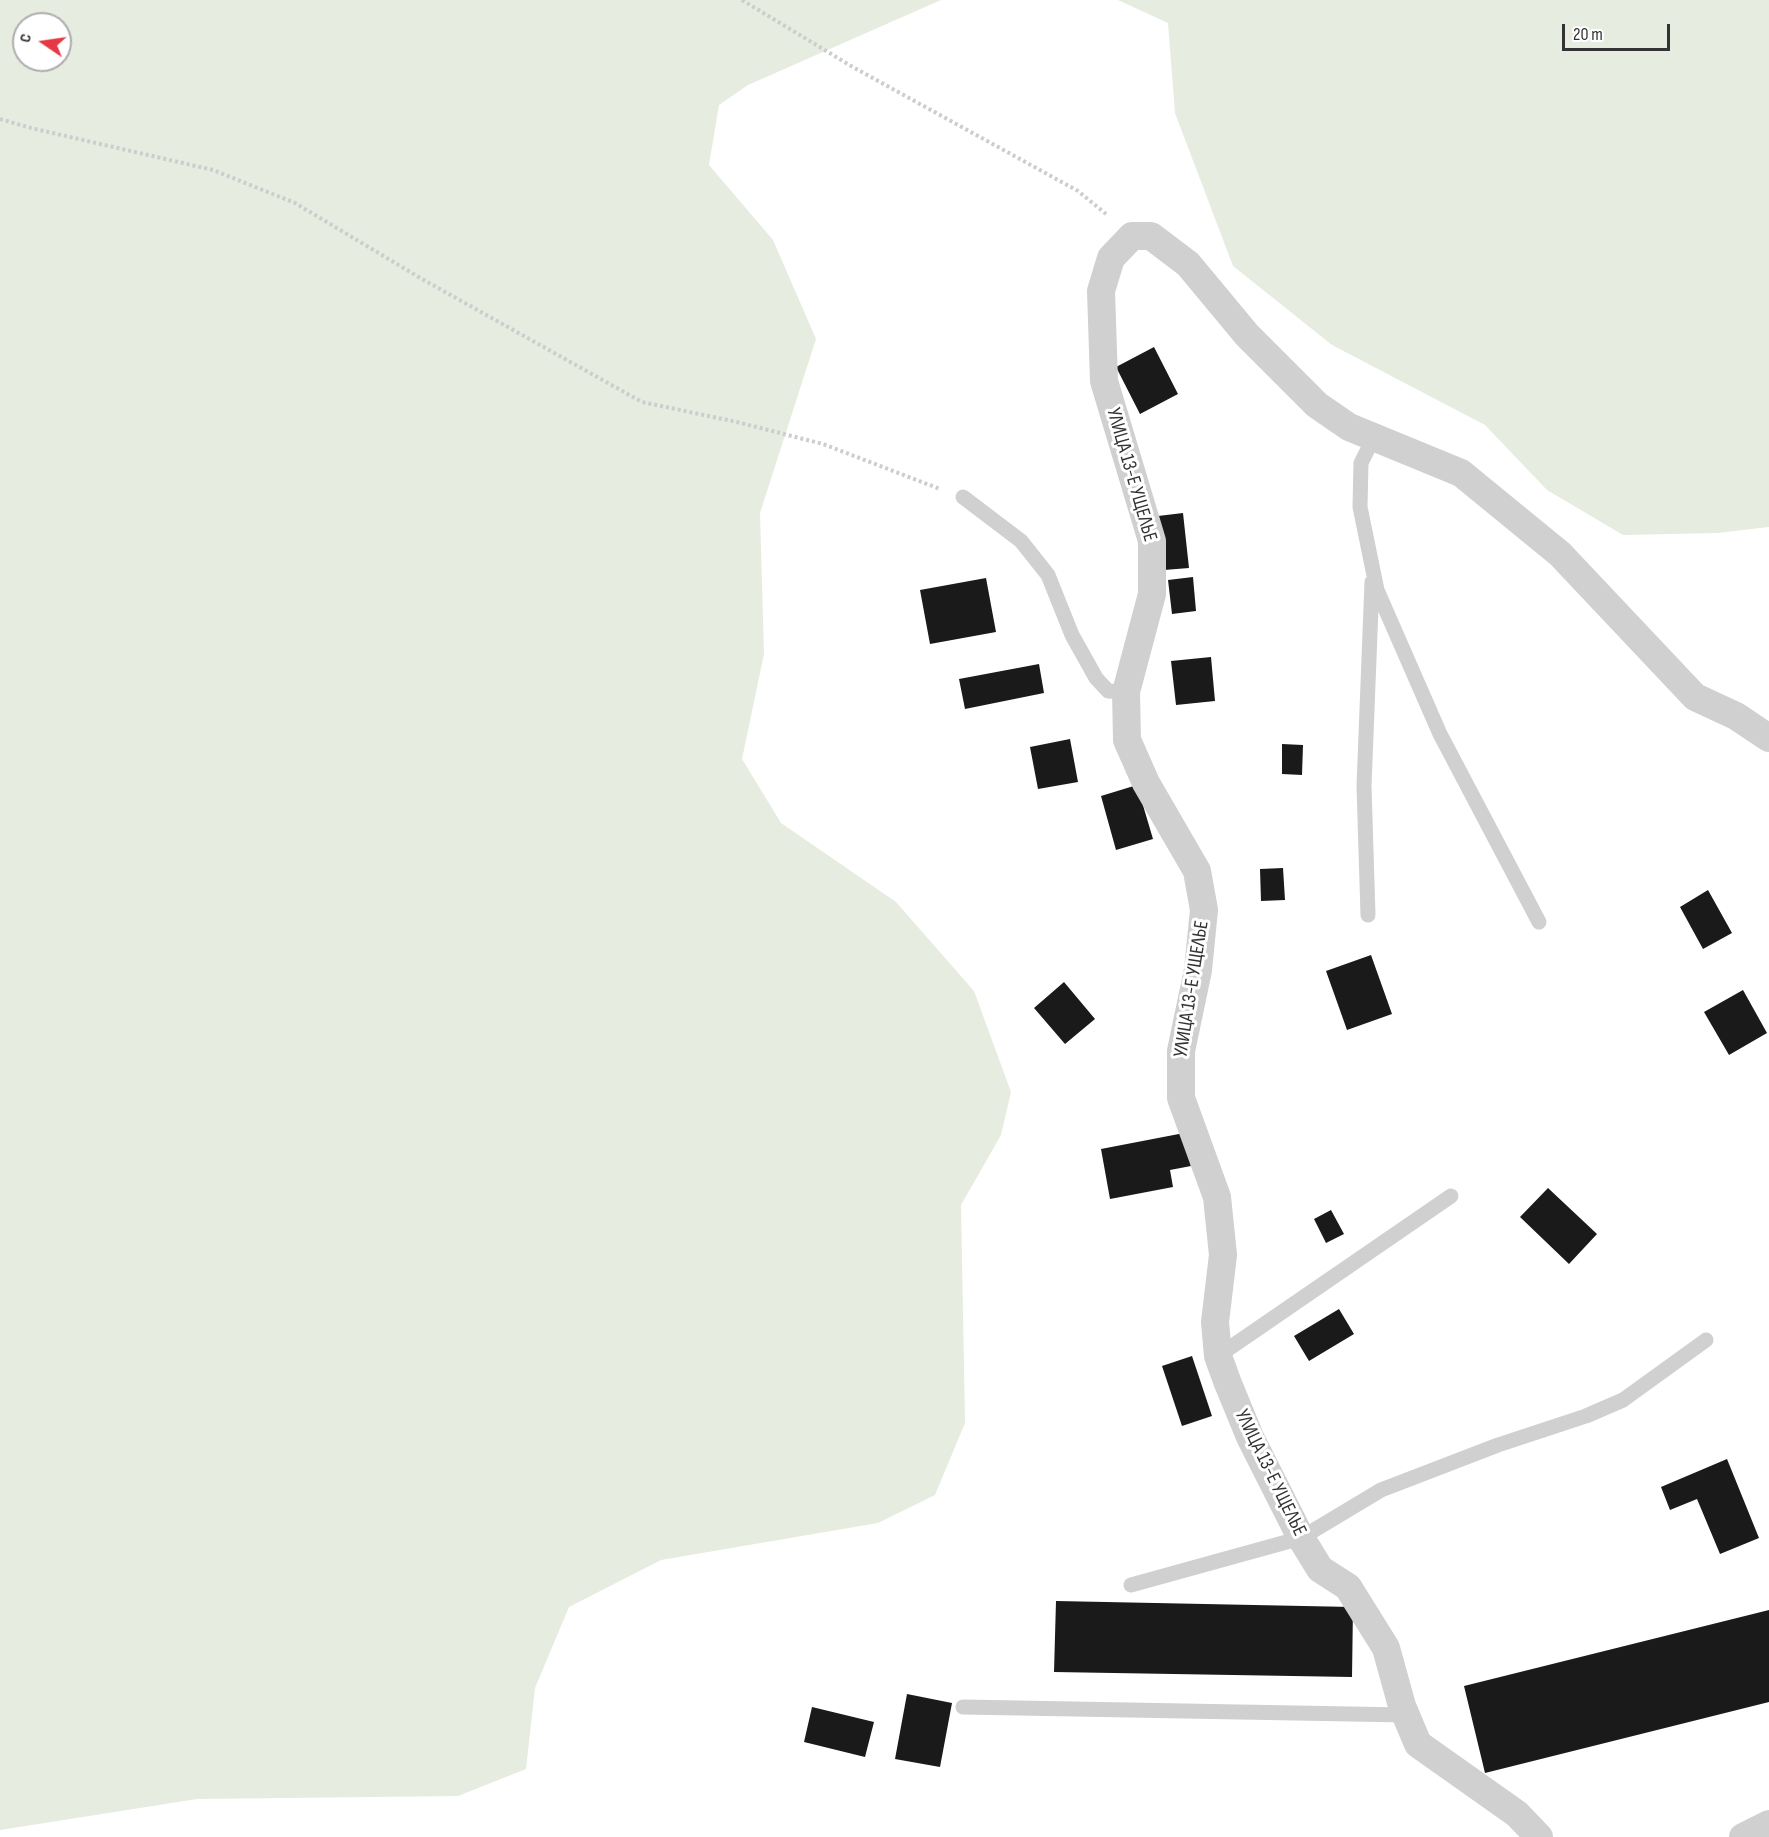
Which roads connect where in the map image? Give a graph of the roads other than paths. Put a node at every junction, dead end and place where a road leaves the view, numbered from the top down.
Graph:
1 (1374, 437) junction
2 (963, 497) road end
3 (1373, 570) junction
4 (1126, 692) junction
5 (1769, 738) edge
6 (1368, 915) dead end
7 (1539, 922) dead end
8 (1451, 1196) dead end
9 (1706, 1340) dead end
10 (1218, 1356) junction
11 (1301, 1538) junction
12 (1131, 1585) dead end
13 (963, 1707) dead end
14 (1406, 1715) junction
15 (1769, 1824) edge
16 (1539, 1837) edge
17 (1743, 1837) edge

1 - 3 lane
1 - 4 street, УЛИЦА 13-Е УЩЕЛЬЕ
1 - 5 street
2 - 4 lane
3 - 6 lane
3 - 7 lane
4 - 10 street, УЛИЦА 13-Е УЩЕЛЬЕ
8 - 10 lane
9 - 11 lane
10 - 11 street, УЛИЦА 13-Е УЩЕЛЬЕ
11 - 12 lane
11 - 14 street, УЛИЦА 13-Е УЩЕЛЬЕ
13 - 14 lane
14 - 16 street, УЛИЦА 13-Е УЩЕЛЬЕ
15 - 17 street

